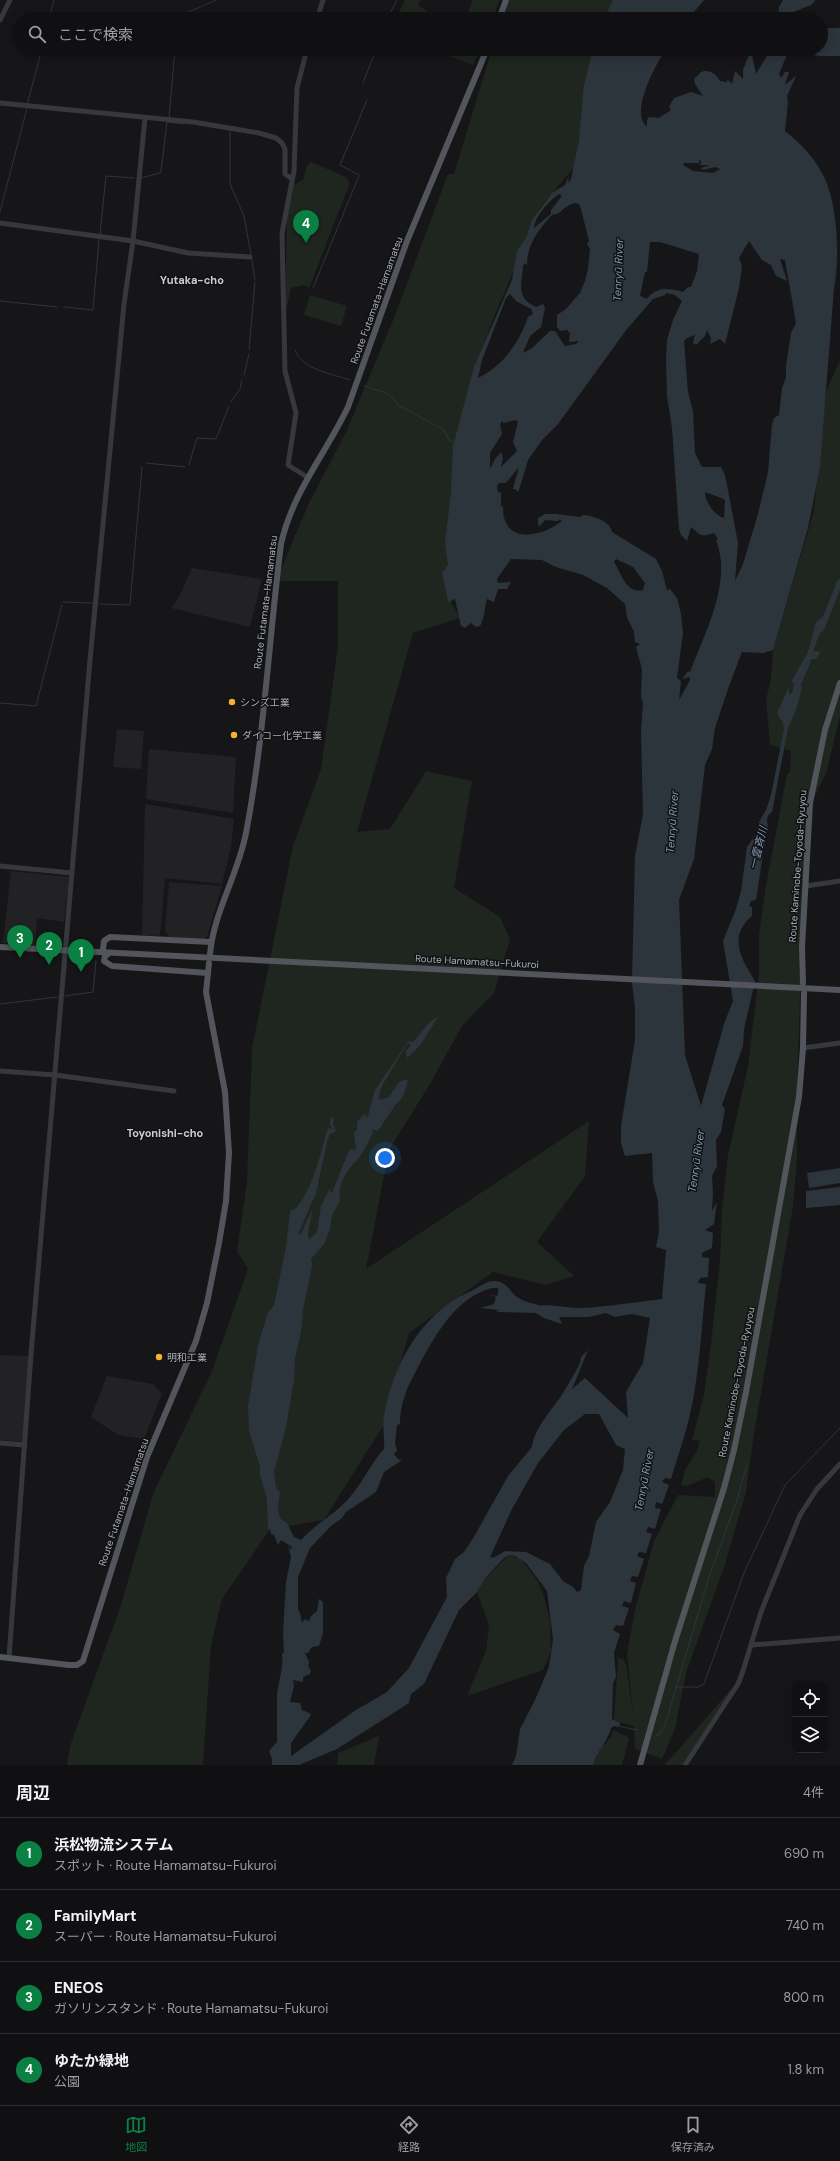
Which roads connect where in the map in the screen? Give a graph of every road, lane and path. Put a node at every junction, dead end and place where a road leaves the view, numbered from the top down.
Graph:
1 (10, 0) edge
2 (323, 0) edge
3 (506, 0) edge
4 (319, 12) edge
5 (502, 12) edge
6 (0, 20) edge
7 (305, 56) edge
8 (484, 56) edge
9 (0, 103) edge
10 (144, 118) junction
11 (292, 179) junction
12 (0, 223) edge
13 (133, 240) junction
14 (250, 257) dead end
15 (307, 477) junction
16 (840, 683) edge
17 (0, 866) edge
18 (72, 873) junction
19 (840, 880) edge
20 (806, 886) junction
21 (211, 942) junction
22 (0, 947) edge
23 (65, 950) junction
24 (102, 952) junction
25 (210, 954) dead end
26 (209, 963) dead end
27 (125, 968) junction
28 (208, 973) junction
29 (803, 983) dead end
30 (840, 990) edge
31 (804, 993) dead end
32 (840, 1043) edge
33 (803, 1048) junction
34 (0, 1071) edge
35 (55, 1075) junction
36 (174, 1091) dead end
37 (0, 1443) edge
38 (25, 1445) junction
39 (840, 1464) edge
40 (840, 1638) edge
41 (751, 1645) junction
42 (0, 1657) edge
43 (8, 1658) junction
44 (640, 1765) edge
45 (685, 1765) edge

1 - 6 street
2 - 4 street
3 - 5 main road
7 - 11 street
8 - 15 main road, Route Futamata-Hamamatsu
9 - 10 street
10 - 11 street
10 - 13 street
11 - 15 street
12 - 13 street
13 - 14 street
13 - 18 street
15 - 21 main road, Route Futamata-Hamamatsu
16 - 20 main road, Route Kaminobe-Toyoda-Ryuyou
17 - 18 street
18 - 23 street
19 - 20 street
20 - 29 main road, Route Kaminobe-Toyoda-Ryuyou
21 - 24 main road
21 - 25 main road, Route Futamata-Hamamatsu
22 - 23 main road, Route Hamamatsu-Fukuroi
23 - 24 main road, Route Hamamatsu-Fukuroi
23 - 35 street
24 - 27 main road
24 - 27 main road
24 - 30 main road, Route Hamamatsu-Fukuroi
26 - 28 main road, Route Futamata-Hamamatsu
27 - 28 main road
28 - 43 main road, Route Futamata-Hamamatsu
31 - 33 main road, Route Kaminobe-Toyoda-Ryuyou
32 - 33 street
33 - 44 main road, Route Kaminobe-Toyoda-Ryuyou
34 - 35 street
35 - 36 street
35 - 38 street
37 - 38 street
38 - 43 street
39 - 41 street
40 - 41 street
41 - 45 street
42 - 43 main road, Route Futamata-Hamamatsu

